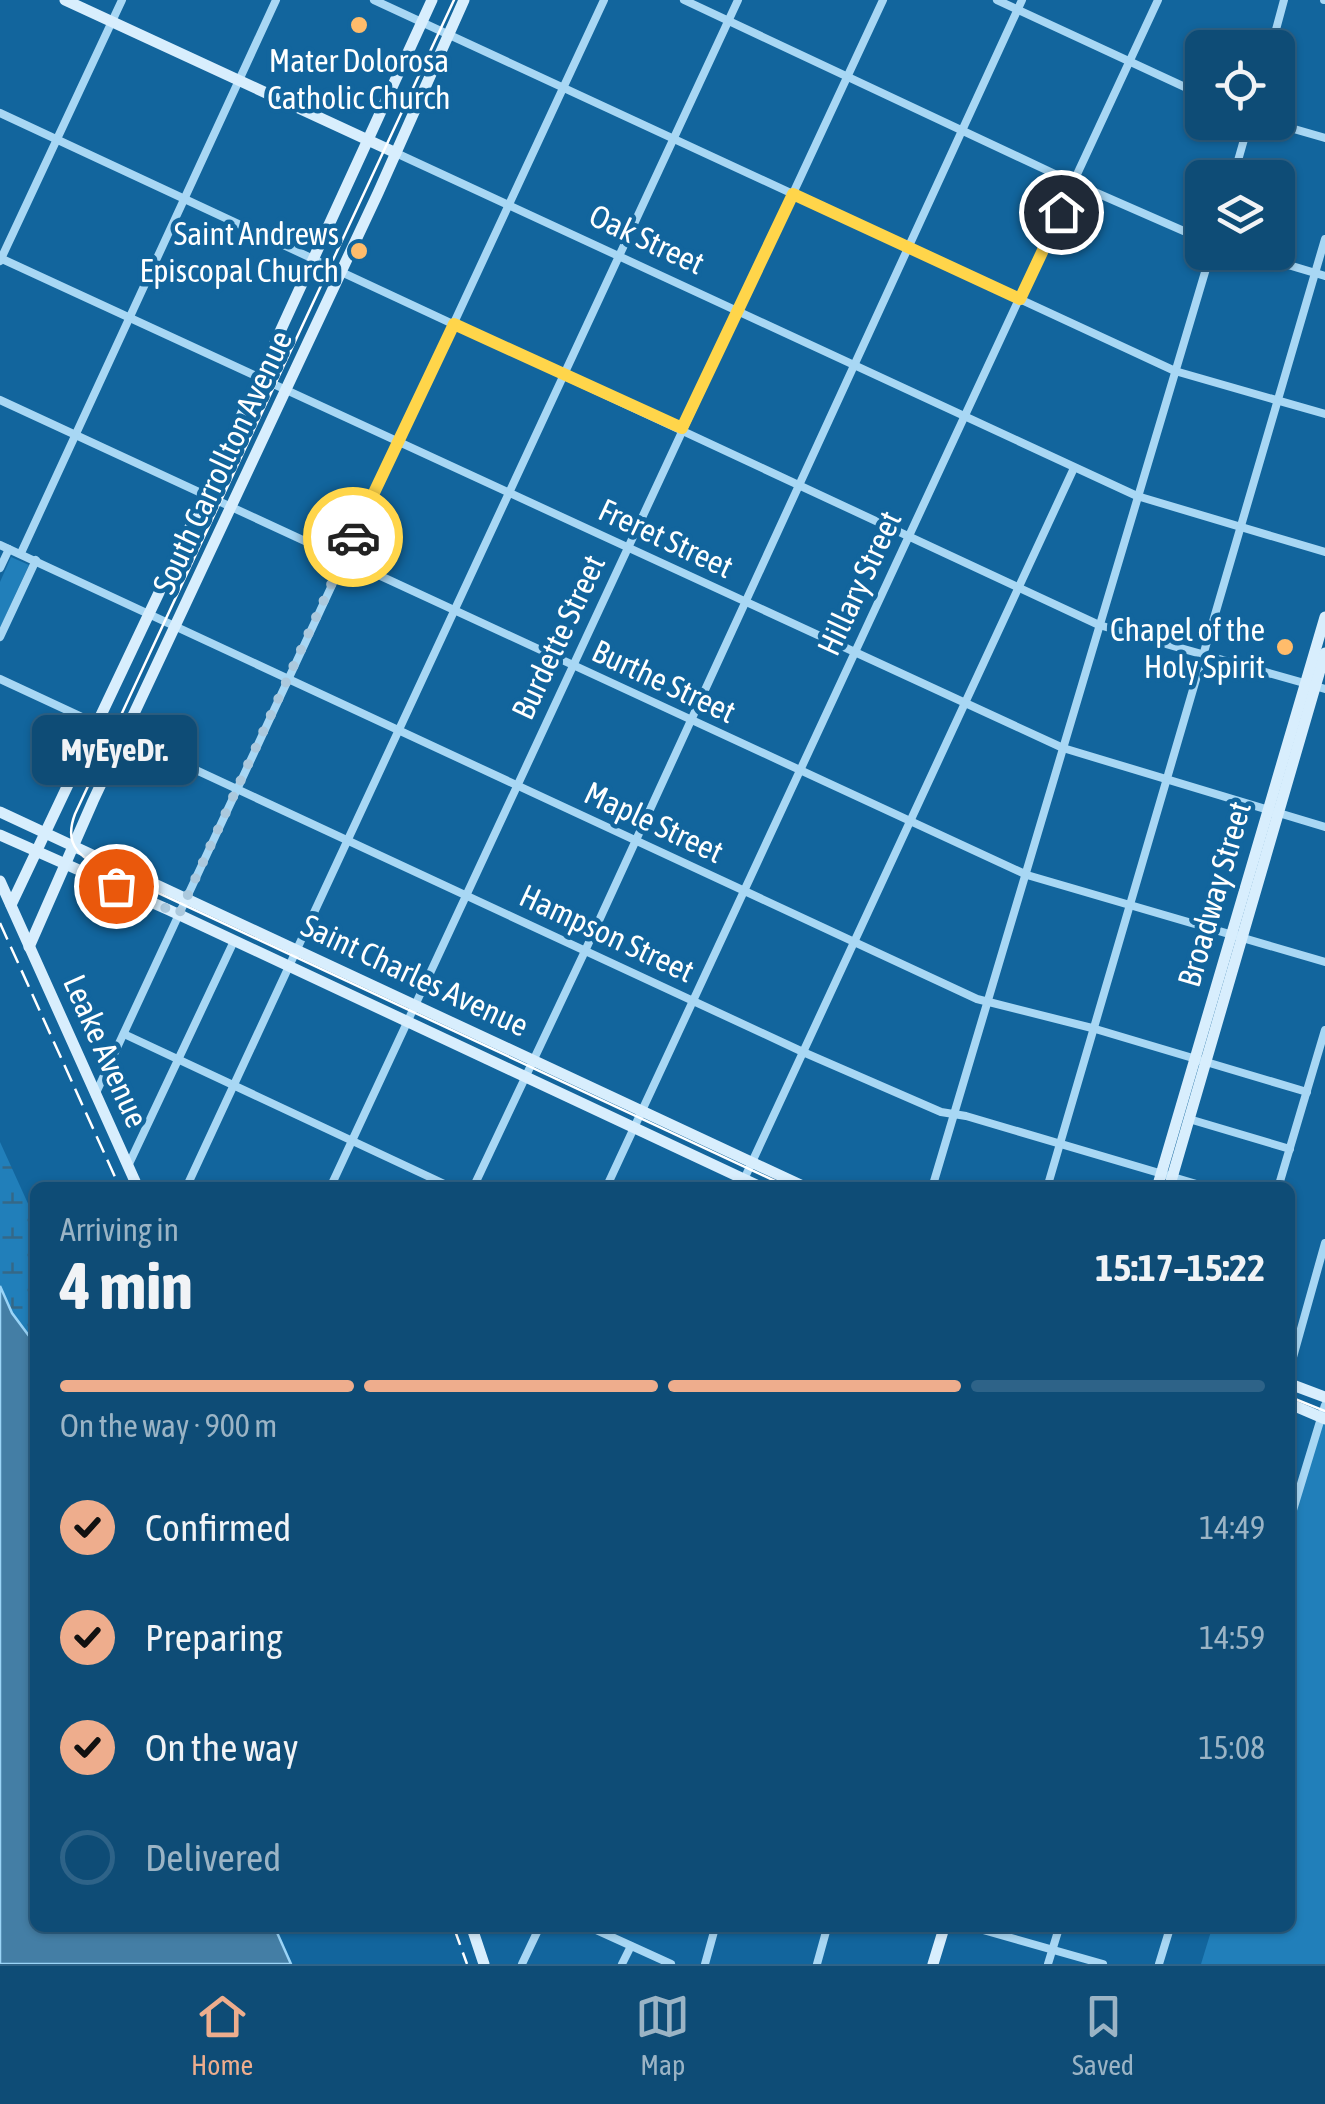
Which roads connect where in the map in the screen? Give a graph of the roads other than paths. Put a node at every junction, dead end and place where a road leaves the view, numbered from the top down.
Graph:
1 (66, 0) edge
2 (122, 0) edge
3 (276, 0) edge
4 (374, 0) edge
5 (432, 0) edge
6 (464, 0) edge
7 (604, 0) edge
8 (684, 0) edge
9 (738, 0) edge
10 (883, 0) edge
11 (997, 0) edge
12 (1022, 0) edge
13 (1158, 0) edge
14 (1284, 0) edge
15 (1018, 10) junction
16 (728, 21) junction
17 (112, 22) junction
18 (422, 22) junction
19 (1275, 30) edge
20 (448, 34) junction
21 (1130, 62) junction
22 (848, 76) junction
23 (238, 80) junction
24 (1185, 87) edge
25 (563, 88) junction
26 (0, 112) edge
27 (1295, 129) edge
28 (962, 130) junction
29 (1325, 138) edge
30 (57, 139) junction
31 (673, 139) junction
32 (368, 140) junction
33 (396, 153) junction
34 (1074, 183) junction
35 (793, 194) junction
36 (183, 198) junction
37 (508, 205) junction
38 (1185, 232) edge
39 (1325, 239) edge
40 (909, 248) junction
41 (618, 256) junction
42 (0, 259) edge
43 (315, 259) junction
44 (1295, 267) edge
45 (1206, 270) edge
46 (341, 271) junction
47 (1320, 274) edge
48 (1020, 299) junction
49 (739, 312) junction
50 (127, 316) junction
51 (454, 324) junction
52 (854, 366) junction
53 (1175, 371) junction
54 (564, 375) junction
55 (260, 378) junction
56 (286, 390) junction
57 (0, 400) edge
58 (1278, 401) junction
59 (1325, 414) edge
60 (964, 417) junction
61 (682, 428) junction
62 (73, 434) junction
63 (399, 442) junction
64 (1074, 468) junction
65 (800, 484) junction
66 (508, 492) junction
67 (205, 496) junction
68 (1137, 496) junction
69 (230, 508) junction
70 (1241, 526) junction
71 (910, 535) junction
72 (627, 547) junction
73 (12, 549) edge
74 (1325, 552) edge
75 (342, 559) junction
76 (36, 560) junction
77 (0, 568) edge
78 (1019, 586) junction
79 (745, 602) junction
80 (454, 611) junction
81 (150, 614) junction
82 (1325, 616) edge
83 (1099, 624) junction
84 (175, 626) junction
85 (0, 637) edge
86 (854, 654) junction
87 (1204, 654) junction
88 (1325, 654) edge
89 (572, 666) junction
90 (0, 679) edge
91 (288, 680) junction
92 (1315, 686) edge
93 (964, 704) junction
94 (690, 721) junction
95 (99, 724) junction
96 (398, 731) junction
97 (124, 736) junction
98 (1063, 748) junction
99 (799, 771) junction
100 (1167, 780) junction
101 (516, 786) junction
102 (238, 789) junction
103 (0, 812) edge
104 (1273, 812) junction
105 (911, 823) junction
106 (1325, 827) edge
107 (47, 832) junction
108 (0, 835) edge
109 (347, 840) junction
110 (636, 841) junction
111 (75, 846) junction
112 (37, 852) junction
113 (66, 865) junction
114 (1027, 875) junction
115 (0, 881) edge
116 (743, 891) junction
117 (466, 896) junction
118 (186, 898) junction
119 (1130, 904) junction
120 (11, 905) junction
121 (179, 914) junction
122 (1236, 935) junction
123 (234, 941) junction
124 (854, 942) junction
125 (29, 947) junction
126 (296, 951) junction
127 (585, 951) junction
128 (1325, 962) edge
129 (289, 967) junction
130 (692, 1000) junction
131 (989, 1001) junction
132 (414, 1006) junction
133 (407, 1021) junction
134 (1092, 1028) junction
135 (1325, 1030) edge
136 (124, 1034) junction
137 (803, 1052) junction
138 (178, 1059) junction
139 (1200, 1059) junction
140 (532, 1060) junction
141 (526, 1076) junction
142 (234, 1085) junction
143 (1307, 1092) junction
144 (95, 1095) junction
145 (641, 1110) junction
146 (953, 1115) junction
147 (1189, 1119) junction
148 (634, 1127) junction
149 (352, 1140) junction
150 (1060, 1143) junction
151 (1290, 1149) junction
152 (752, 1162) junction
153 (128, 1166) junction
154 (1167, 1179) edge
155 (136, 1182) edge
156 (189, 1182) edge
157 (333, 1182) edge
158 (440, 1182) edge
159 (476, 1182) edge
160 (609, 1182) edge
161 (740, 1182) edge
162 (742, 1182) edge
163 (794, 1182) edge
164 (934, 1182) edge
165 (1050, 1182) edge
166 (1280, 1182) edge
167 (1325, 1243) edge
168 (1295, 1350) edge
169 (1295, 1386) edge
170 (1325, 1397) edge
171 (1295, 1405) edge
172 (1324, 1414) edge
173 (1295, 1504) edge
174 (473, 1932) edge
175 (537, 1932) edge
176 (600, 1932) edge
177 (715, 1932) edge
178 (826, 1932) edge
179 (943, 1932) edge
180 (990, 1932) edge
181 (1058, 1932) edge
182 (1169, 1932) edge
183 (630, 1946) junction
184 (1053, 1950) junction
185 (484, 1964) edge
186 (522, 1964) edge
187 (622, 1964) edge
188 (671, 1964) edge
189 (705, 1964) edge
190 (816, 1964) edge
191 (933, 1964) edge
192 (1048, 1964) edge
193 (1103, 1964) edge
194 (1159, 1964) edge

1 - 17 main road, Oak Street
2 - 17 street
3 - 23 street
4 - 18 street
5 - 18 main road, South Carrollton Avenue
6 - 20 main road, South Carrollton Avenue
7 - 25 street
8 - 16 street
9 - 16 street
10 - 22 street, Burdette Street
11 - 15 street
12 - 15 street
13 - 21 street, Hillary Street
14 - 19 street
15 - 21 street
15 - 28 street
16 - 22 street
16 - 31 street
17 - 23 main road, Oak Street
17 - 30 street
18 - 20 street
18 - 32 main road, South Carrollton Avenue
20 - 25 street
20 - 33 main road, South Carrollton Avenue
21 - 24 street
21 - 34 street, Hillary Street
22 - 28 street
22 - 35 street, Burdette Street
23 - 32 main road, Oak Street
23 - 36 street
25 - 31 street
25 - 37 street
26 - 30 street
27 - 29 street
28 - 34 street
28 - 40 street
30 - 36 street
30 - 42 street
31 - 35 street
31 - 41 street
32 - 33 main road, Oak Street
32 - 43 main road, South Carrollton Avenue
33 - 37 street, Oak Street
33 - 46 main road, South Carrollton Avenue
34 - 38 street
34 - 48 street, Hillary Street
35 - 40 street
35 - 49 street, Burdette Street
36 - 43 street
36 - 50 street
37 - 41 street, Oak Street
37 - 51 street
39 - 47 street
40 - 48 street
40 - 52 street
41 - 49 street, Oak Street
41 - 54 street
42 - 50 street, Freret Street
43 - 46 street
43 - 55 main road, South Carrollton Avenue
44 - 47 street
45 - 53 street
46 - 51 street
46 - 56 main road, South Carrollton Avenue
47 - 58 street
48 - 53 street
48 - 60 street, Hillary Street
49 - 52 street, Oak Street
49 - 61 street, Burdette Street
50 - 55 street, Freret Street
50 - 62 street
51 - 54 street
51 - 63 street
52 - 60 street, Oak Street
52 - 65 street
53 - 58 street
53 - 68 street
54 - 61 street
54 - 66 street
55 - 56 street, Freret Street
55 - 67 main road, South Carrollton Avenue
56 - 63 street, Freret Street
56 - 69 main road, South Carrollton Avenue
57 - 62 street, Burthe Street
58 - 59 street
58 - 70 street
60 - 64 street, Oak Street
60 - 71 street, Hillary Street
61 - 65 street
61 - 72 street, Burdette Street
62 - 67 street, Burthe Street
62 - 73 street
63 - 66 street, Freret Street
63 - 75 street
64 - 68 street, Oak Street
64 - 78 street
65 - 71 street
65 - 79 street
66 - 72 street, Freret Street
66 - 80 street
67 - 69 street, Burthe Street
67 - 81 main road, South Carrollton Avenue
68 - 70 street, Oak Street
68 - 83 street
69 - 75 street, Burthe Street
69 - 84 main road, South Carrollton Avenue
70 - 74 street, Oak Street
70 - 87 street
71 - 78 street
71 - 86 street, Hillary Street
72 - 79 street, Freret Street
72 - 89 street, Burdette Street
73 - 76 street, Maple Street
73 - 77 street
75 - 80 street, Burthe Street
75 - 91 street
76 - 81 street, Maple Street
76 - 85 street
78 - 83 street
78 - 93 street
79 - 86 street, Freret Street
79 - 94 street
80 - 89 street, Burthe Street
80 - 96 street
81 - 84 street, Maple Street
81 - 95 main road, South Carrollton Avenue
82 - 92 main road, Broadway Street
83 - 87 street
83 - 98 street
84 - 91 street, Maple Street
84 - 97 main road, South Carrollton Avenue
86 - 93 street, Freret Street
86 - 99 street, Hillary Street
87 - 92 street
87 - 100 street
88 - 92 main road, Broadway Street
89 - 94 street, Burthe Street
89 - 101 street, Burdette Street
90 - 95 street, Hampson Street
91 - 96 street, Maple Street
91 - 102 street
92 - 104 main road, Broadway Street
93 - 98 street, Freret Street
93 - 105 street
94 - 99 street, Burthe Street
94 - 110 street
95 - 97 street, Hampson Street
95 - 107 main road, South Carrollton Avenue
96 - 101 street, Maple Street
96 - 109 street
97 - 102 street, Hampson Street
97 - 111 main road, South Carrollton Avenue
98 - 100 street, Freret Street
98 - 114 street
99 - 105 street, Burthe Street
99 - 116 street, Hillary Street
100 - 104 street, Freret Street
100 - 119 street
101 - 110 street, Maple Street
101 - 117 street, Burdette Street
102 - 109 street, Hampson Street
102 - 118 street
103 - 107 main road, Saint Charles Avenue
104 - 106 street, Freret Street
104 - 122 main road, Broadway Street
105 - 114 street, Burthe Street
105 - 124 street
107 - 111 main road, Saint Charles Avenue
107 - 112 main road, South Carrollton Avenue
108 - 112 main road, Saint Charles Avenue
109 - 117 street, Hampson Street
109 - 126 street
110 - 116 street, Maple Street
110 - 127 street
111 - 113 main road, South Carrollton Avenue
111 - 118 main road, Saint Charles Avenue
112 - 113 main road, Saint Charles Avenue
112 - 120 main road, South Carrollton Avenue
113 - 121 main road, Saint Charles Avenue
113 - 125 main road, South Carrollton Avenue
114 - 119 street, Burthe Street
114 - 131 street
115 - 120 main road, Leake Avenue
116 - 124 street, Maple Street
116 - 130 street, Hillary Street
117 - 127 street, Hampson Street
117 - 132 street, Burdette Street
118 - 121 street
118 - 126 main road, Saint Charles Avenue
119 - 122 street, Burthe Street
119 - 134 street
120 - 125 main road, Leake Avenue
121 - 123 main road, Saint Charles Avenue
121 - 136 street
122 - 128 street, Burthe Street
122 - 139 main road, Broadway Street
123 - 129 main road, Saint Charles Avenue
123 - 138 street
124 - 131 street, Maple Street
124 - 137 street
125 - 144 main road, Leake Avenue
126 - 129 street
126 - 132 main road, Saint Charles Avenue
127 - 130 street, Hampson Street
127 - 140 street
129 - 133 main road, Saint Charles Avenue
129 - 142 street
130 - 137 street, Hampson Street
130 - 145 street, Hillary Street
131 - 134 street, Maple Street
131 - 146 street
132 - 133 street, Burdette Street
132 - 140 main road, Saint Charles Avenue
133 - 141 main road, Saint Charles Avenue
133 - 149 street, Burdette Street
134 - 139 street, Maple Street
134 - 150 street
135 - 143 street
136 - 138 street
136 - 144 street
137 - 146 street, Hampson Street
137 - 152 street
138 - 142 street
138 - 153 street
139 - 143 street, Maple Street
139 - 147 main road, Broadway Street
139 - 154 main road, Broadway Street
140 - 141 street
140 - 145 main road, Saint Charles Avenue
141 - 148 main road, Saint Charles Avenue
141 - 159 street
142 - 149 street
142 - 156 street
143 - 151 street
144 - 153 main road, Leake Avenue
145 - 148 street, Hillary Street
145 - 152 main road, Saint Charles Avenue
146 - 150 street, Hampson Street
146 - 164 street
147 - 151 street
147 - 154 main road, Broadway Street
148 - 160 street, Hillary Street
148 - 161 main road, Saint Charles Avenue
149 - 157 street, Burdette Street
149 - 158 street
150 - 154 street, Hampson Street
150 - 165 street
151 - 166 street
152 - 162 street
152 - 163 main road, Saint Charles Avenue
153 - 155 main road, Leake Avenue
167 - 168 street
169 - 170 main road
171 - 172 main road
172 - 173 street
174 - 185 main road
175 - 186 street
176 - 183 street
177 - 189 street
178 - 190 street
179 - 191 main road
180 - 184 street
181 - 184 street
182 - 194 street
183 - 187 street
183 - 188 street
184 - 192 street
184 - 193 street

